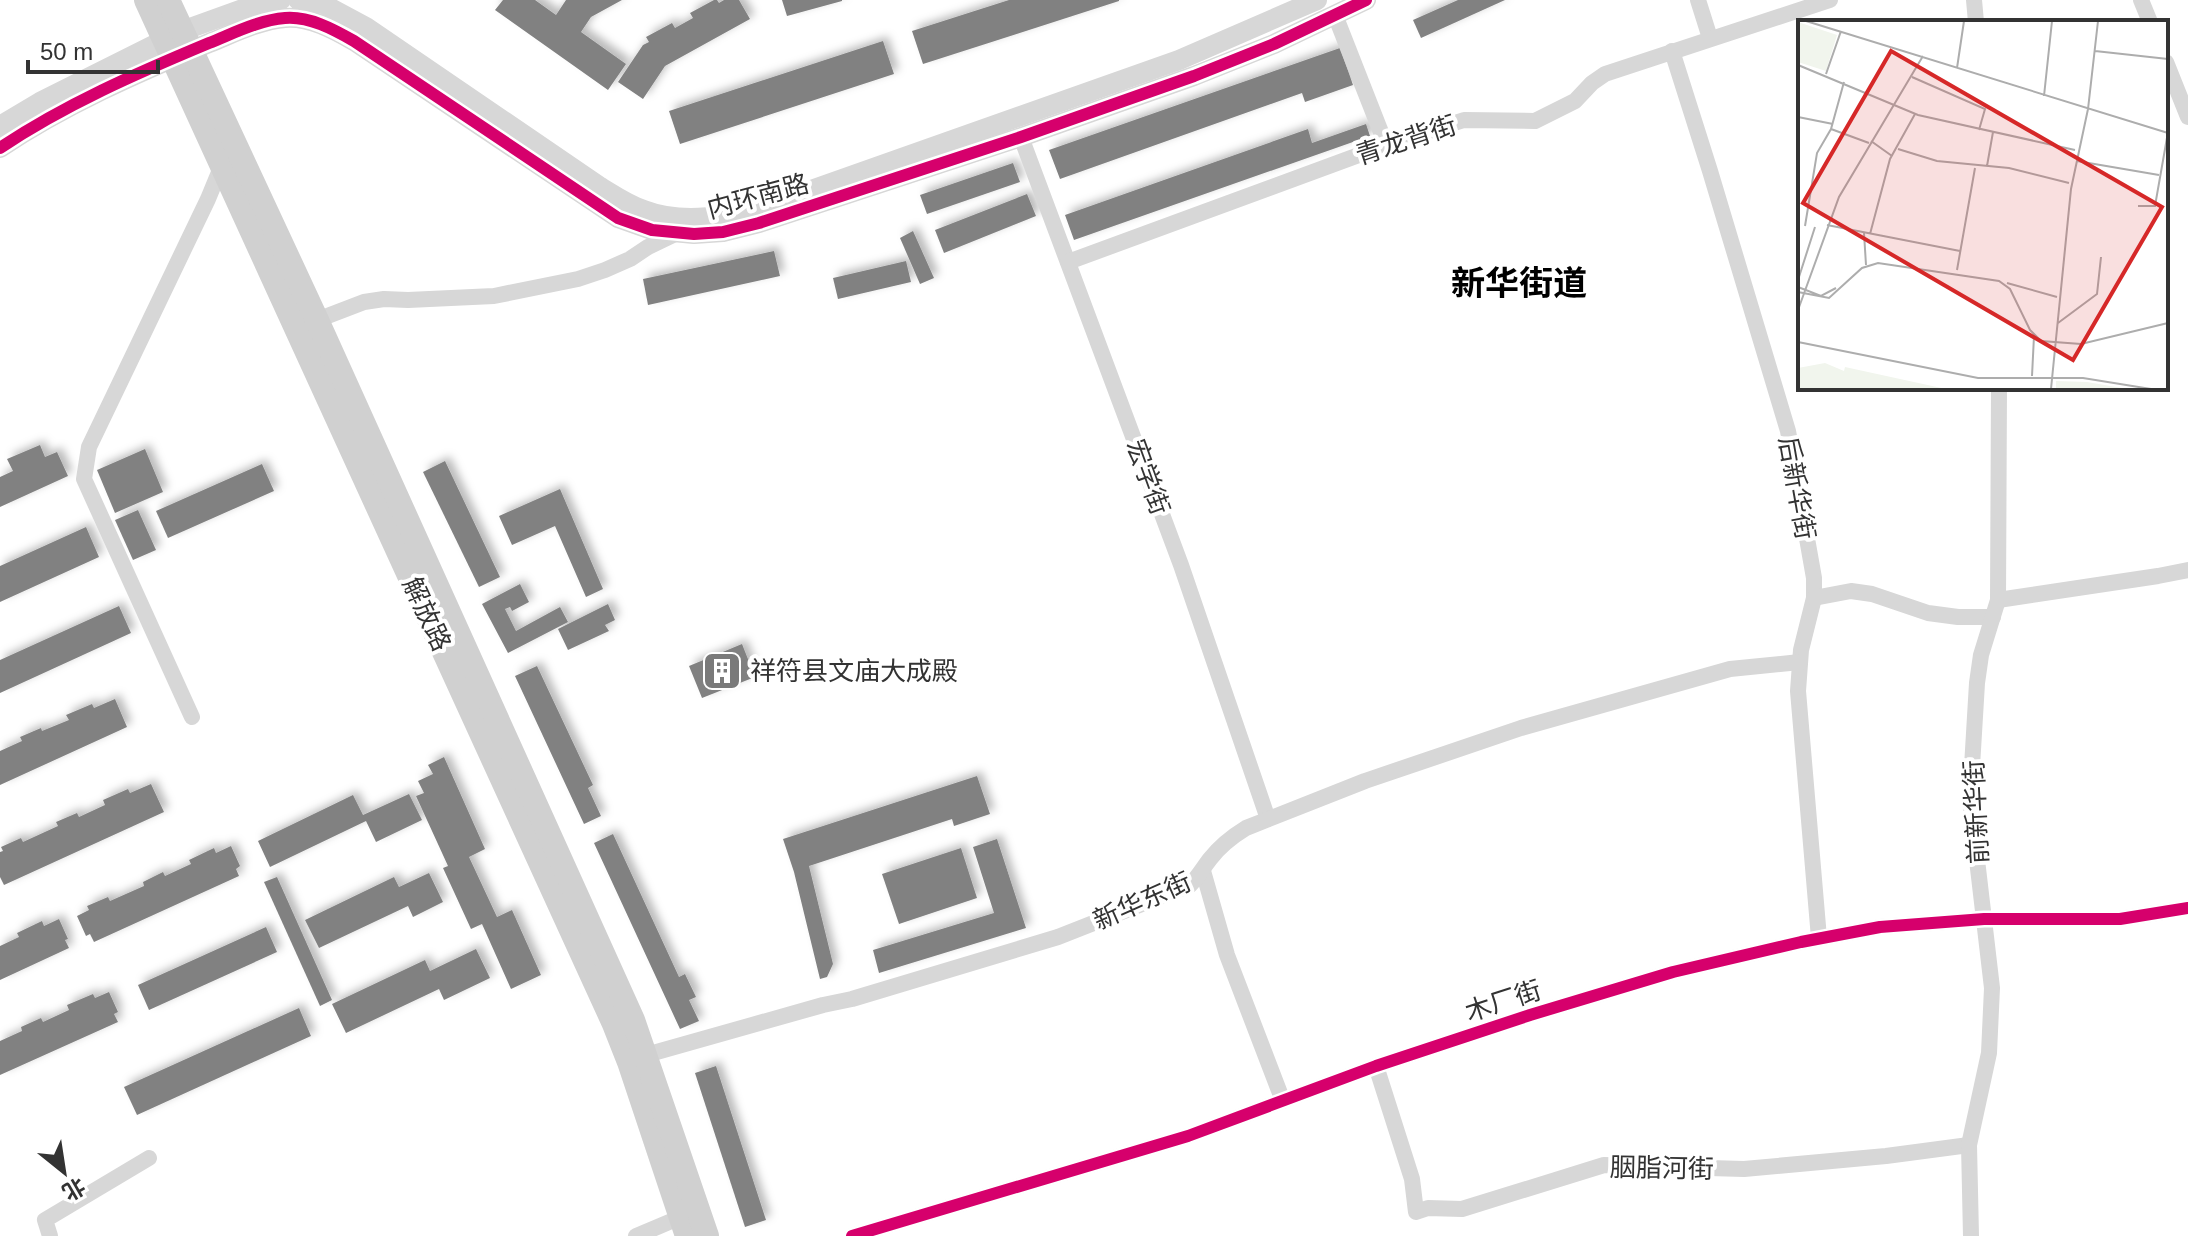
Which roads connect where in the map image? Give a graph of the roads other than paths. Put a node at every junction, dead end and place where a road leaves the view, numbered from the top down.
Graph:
1 (146, 0) edge
2 (168, 0) edge
3 (281, 0) edge
4 (298, 0) edge
5 (1317, 0) edge
6 (1366, 0) edge
7 (1698, 0) edge
8 (1830, 0) edge
9 (1974, 0) edge
10 (2141, 0) edge
11 (322, 2) edge
12 (1335, 15) junction
13 (1976, 20) edge
14 (2149, 20) edge
15 (1710, 38) junction
16 (178, 45) junction
17 (1672, 51) junction
18 (2168, 67) edge
19 (2188, 117) edge
20 (0, 126) edge
21 (1021, 137) junction
22 (1386, 145) junction
23 (0, 148) edge
24 (222, 165) junction
25 (675, 234) junction
26 (1068, 262) junction
27 (317, 320) junction
28 (1999, 390) edge
29 (2188, 570) edge
30 (1814, 598) junction
31 (1998, 600) junction
32 (1993, 617) junction
33 (1800, 662) junction
34 (192, 717) dead end
35 (1268, 819) junction
36 (1203, 871) junction
37 (2188, 908) edge
38 (1984, 919) junction
39 (1819, 938) junction
40 (646, 1055) junction
41 (1376, 1066) junction
42 (1283, 1101) junction
43 (1969, 1145) junction
44 (149, 1158) dead end
45 (684, 1227) edge
46 (50, 1236) edge
47 (636, 1236) edge
48 (707, 1236) edge
49 (852, 1236) edge
50 (1971, 1236) edge

1 - 16 main road, 解放路
2 - 16 main road, 解放路
3 - 16 street
4 - 11 street, 内环南路
5 - 11 street, 内环南路
6 - 12 street, 内环南路
7 - 15 street
8 - 15 street, 青龙背街
9 - 13 street
10 - 14 street
12 - 21 street, 内环南路
12 - 22 street
15 - 17 street, 青龙背街
16 - 20 street
16 - 23 street
16 - 24 main road, 解放路
16 - 25 street, 内环南路
16 - 27 main road, 解放路
17 - 22 street, 青龙背街
17 - 30 street, 后新华街
18 - 19 street
21 - 25 street, 内环南路
21 - 26 street, 宏学街
22 - 26 street, 青龙背街
24 - 34 street
24 - 45 main road, 解放路
25 - 27 street
26 - 35 street, 宏学街
27 - 40 main road, 解放路
28 - 31 street, 前新华街
29 - 31 street
30 - 32 street
30 - 33 street, 后新华街
31 - 32 street, 前新华街
32 - 38 street, 前新华街
33 - 35 street, 新华东街
33 - 39 street, 后新华街
35 - 36 street, 新华东街
36 - 40 street, 新华东街
36 - 42 street
37 - 38 street, 木厂街
38 - 39 street, 木厂街
38 - 43 street, 前新华街
39 - 41 street, 木厂街
40 - 48 main road, 解放路
41 - 42 street, 木厂街
41 - 43 street, 胭脂河街
42 - 49 street, 木厂街
43 - 50 street, 前新华街
44 - 46 street
45 - 47 street

